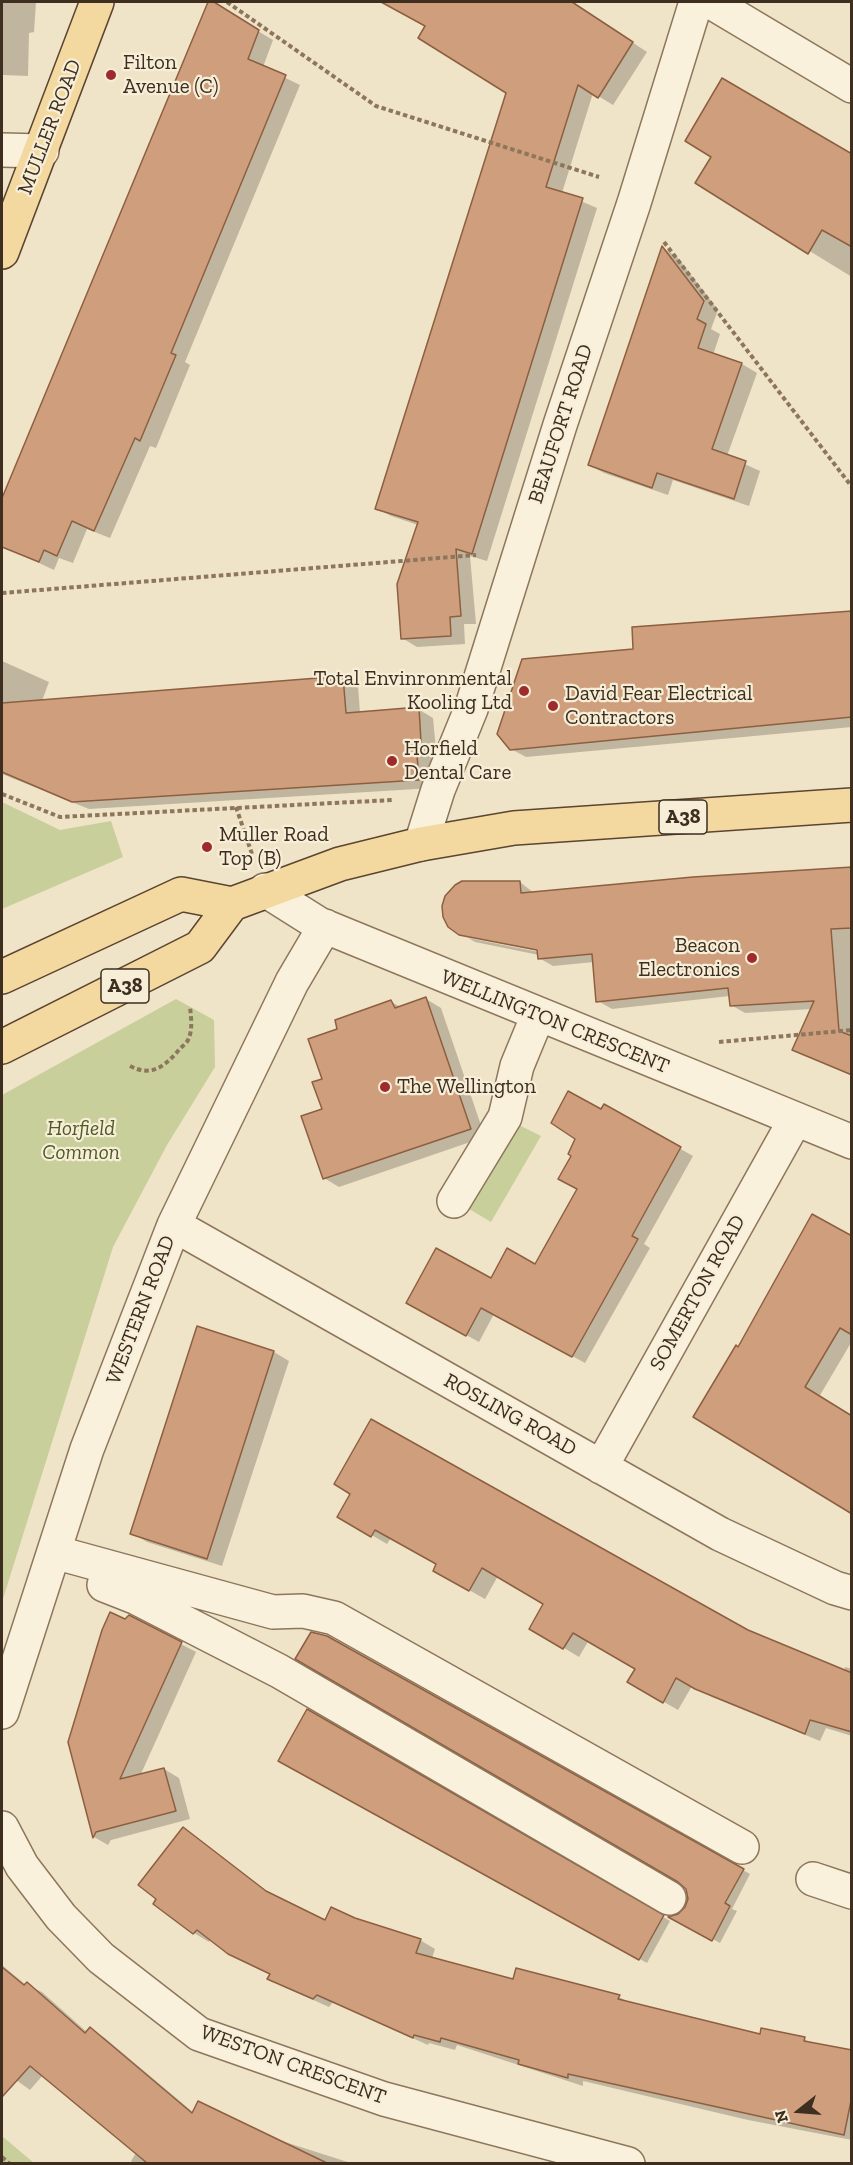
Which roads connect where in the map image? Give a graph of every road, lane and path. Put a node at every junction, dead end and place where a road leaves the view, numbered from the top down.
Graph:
1 (97, 2) edge
2 (227, 2) edge
3 (696, 2) edge
4 (711, 2) edge
5 (852, 86) edge
6 (2, 150) edge
7 (42, 151) junction
8 (636, 196) junction
9 (2, 252) edge
10 (852, 487) edge
11 (483, 555) dead end
12 (2, 593) edge
13 (438, 790) junction
14 (2, 794) edge
15 (852, 805) edge
16 (236, 807) junction
17 (421, 844) junction
18 (265, 890) junction
19 (232, 904) junction
20 (325, 926) junction
21 (2, 977) edge
22 (190, 1007) dead end
23 (538, 1015) junction
24 (852, 1030) edge
25 (718, 1042) dead end
26 (2, 1047) edge
27 (130, 1066) dead end
28 (795, 1120) junction
29 (852, 1142) edge
30 (454, 1201) dead end
31 (174, 1226) junction
32 (601, 1467) junction
33 (52, 1558) junction
34 (852, 1593) edge
35 (2, 1712) edge
36 (2, 1828) edge
37 (742, 1847) dead end
38 (813, 1879) dead end
39 (852, 1892) edge
40 (669, 1898) dead end
41 (2, 2157) edge
42 (10, 2163) edge
43 (628, 2163) edge

1 - 7 main road, MULLER ROAD
2 - 8 path
3 - 8 street, BEAUFORT ROAD
4 - 5 street
6 - 7 street
7 - 9 main road, MULLER ROAD
8 - 10 path
8 - 13 street, BEAUFORT ROAD
11 - 12 path
13 - 16 path
13 - 17 street, BEAUFORT ROAD
14 - 16 path
15 - 17 main road, A38
16 - 18 path
17 - 18 main road, A38
18 - 19 main road, A38
18 - 20 street, WELLINGTON CRESCENT
19 - 21 main road
19 - 26 main road, A38
20 - 23 street, WELLINGTON CRESCENT
20 - 31 street, WESTERN ROAD
22 - 27 path
23 - 28 street, WELLINGTON CRESCENT
23 - 30 street
24 - 25 path
28 - 29 street, WELLINGTON CRESCENT
28 - 32 street, SOMERTON ROAD
31 - 32 street, ROSLING ROAD
31 - 33 street, WESTERN ROAD
32 - 34 street, ROSLING ROAD
33 - 35 street, WESTERN ROAD
33 - 37 street
33 - 40 street
36 - 43 street, WESTON CRESCENT
38 - 39 street
41 - 42 path

